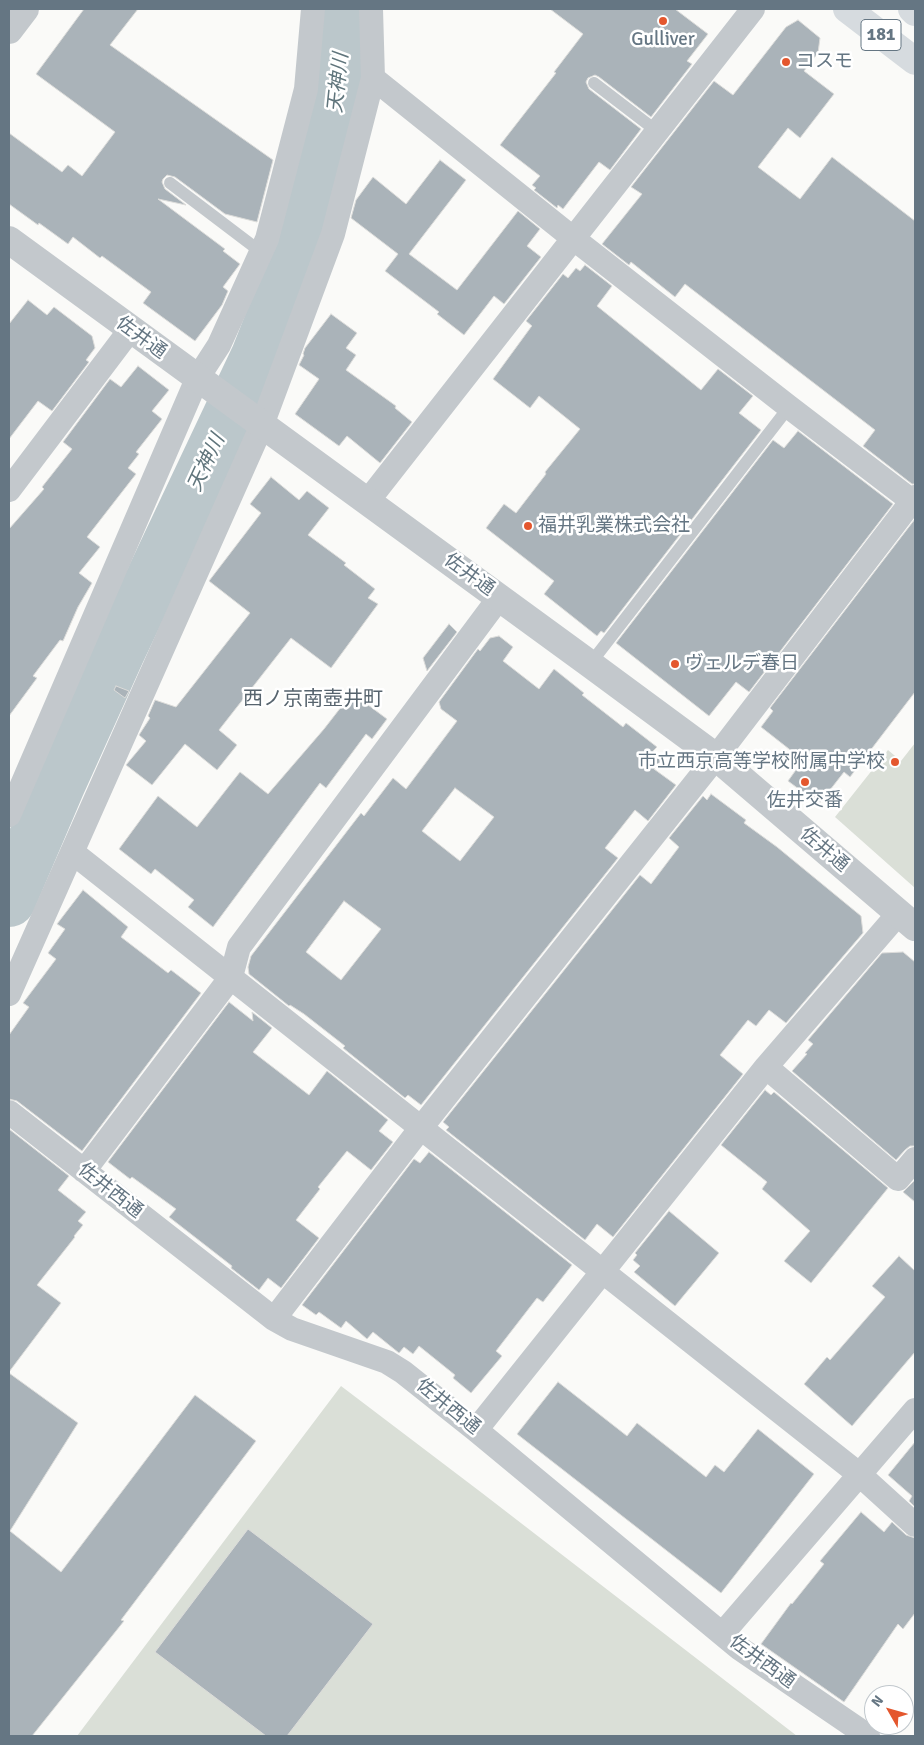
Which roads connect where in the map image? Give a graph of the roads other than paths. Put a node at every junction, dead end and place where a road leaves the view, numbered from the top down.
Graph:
1 (25, 9) edge
2 (313, 9) edge
3 (371, 9) edge
4 (753, 9) edge
5 (847, 9) edge
6 (912, 9) edge
7 (915, 12) edge
8 (9, 30) edge
9 (915, 61) edge
10 (373, 78) junction
11 (594, 83) dead end
12 (658, 132) junction
13 (170, 184) dead end
14 (574, 239) junction
15 (9, 240) edge
16 (261, 252) junction
17 (130, 330) junction
18 (204, 384) junction
19 (789, 408) junction
20 (254, 419) junction
21 (9, 490) edge
22 (914, 499) edge
23 (367, 502) junction
24 (499, 598) junction
25 (590, 664) junction
26 (716, 758) junction
27 (10, 808) edge
28 (72, 852) junction
29 (907, 920) edge
30 (231, 977) junction
31 (9, 994) edge
32 (766, 1067) junction
33 (9, 1112) edge
34 (420, 1129) junction
35 (915, 1159) edge
36 (84, 1171) junction
37 (602, 1270) junction
38 (274, 1319) junction
39 (915, 1410) edge
40 (476, 1430) junction
41 (860, 1475) junction
42 (915, 1525) edge
43 (723, 1633) junction
44 (868, 1736) edge

1 - 8 street
2 - 16 street
3 - 10 street
4 - 12 street
5 - 9 main road, 181
6 - 7 main road, 181
10 - 14 street
10 - 20 street
11 - 12 lane
12 - 14 street
13 - 16 lane
14 - 19 street
14 - 23 street
15 - 17 street, 佐井通
16 - 18 street
17 - 18 street, 佐井通
17 - 21 street
18 - 20 street, 佐井通
18 - 27 street
19 - 22 street
19 - 25 lane
20 - 23 street, 佐井通
20 - 28 street
22 - 26 street
23 - 24 street, 佐井通
24 - 25 street, 佐井通
24 - 30 street
25 - 26 street, 佐井通
26 - 29 street, 佐井通
26 - 34 street
28 - 30 street
28 - 31 street
29 - 32 street
30 - 34 street
30 - 36 street
32 - 35 street
32 - 37 street
33 - 36 street, 佐井西通
34 - 37 street
34 - 38 street
36 - 38 street, 佐井西通
37 - 40 street
37 - 41 street
38 - 40 street, 佐井西通
39 - 41 street
40 - 43 street, 佐井西通
41 - 42 street
41 - 43 street
43 - 44 street, 佐井西通

